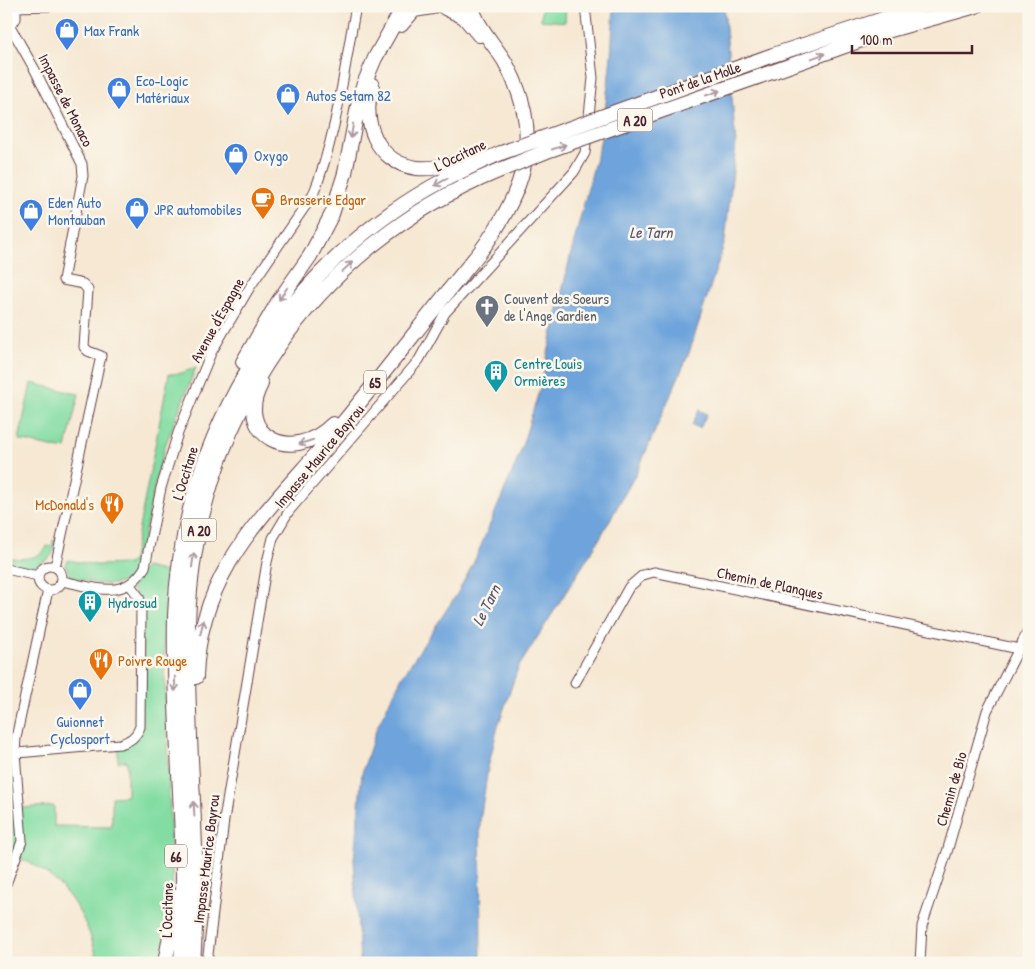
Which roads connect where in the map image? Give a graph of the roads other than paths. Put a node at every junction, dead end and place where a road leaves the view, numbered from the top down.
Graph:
1 (16, 6) edge
2 (51, 6) edge
3 (356, 6) edge
4 (404, 6) edge
5 (472, 6) edge
6 (585, 6) edge
7 (923, 6) edge
8 (976, 6) edge
9 (438, 8) edge
10 (8, 26) edge
11 (501, 149) junction
12 (498, 171) joint
13 (323, 290) junction
14 (211, 445) junction
15 (54, 567) junction
16 (6, 569) edge
17 (38, 576) junction
18 (62, 580) junction
19 (130, 585) junction
20 (48, 590) junction
21 (1029, 629) edge
22 (1019, 649) junction
23 (575, 684) dead end
24 (178, 749) junction
25 (11, 753) edge
26 (192, 763) junction
27 (6, 884) edge
28 (165, 963) edge
29 (181, 963) edge
30 (193, 963) edge
31 (206, 963) edge
32 (920, 963) edge

1 - 2 street
1 - 10 street
3 - 19 street, Avenue d'Espagne
4 -> 14 highway
26 -> 5 highway, 65
6 - 31 street, Impasse Maurice Bayrou
7 - 11 highway, Pont de la Molle / A 20, bridge
12 -> 8 highway, Pont de la Molle / A 20, bridge
9 - 11 highway, 65
9 -> 13 highway, 65
10 - 15 street, Impasse de Monaco
11 -> 14 highway, L'Occitane / A 20
13 -> 12 highway, L'Occitane / A 20
26 -> 13 highway, L'Occitane / A 20
14 -> 24 highway, L'Occitane / A 20
15 - 17 street
15 - 18 street
16 - 17 street
17 - 20 street
18 - 19 street
18 - 20 street
19 - 25 street
20 - 25 street
21 - 22 street, Chemin de Bio
22 - 23 street, Chemin de Planques
22 - 32 street, Chemin de Bio
24 - 28 highway, 66
24 - 29 highway, L'Occitane / A 20
25 - 27 street
30 -> 26 highway, L'Occitane / A 20

